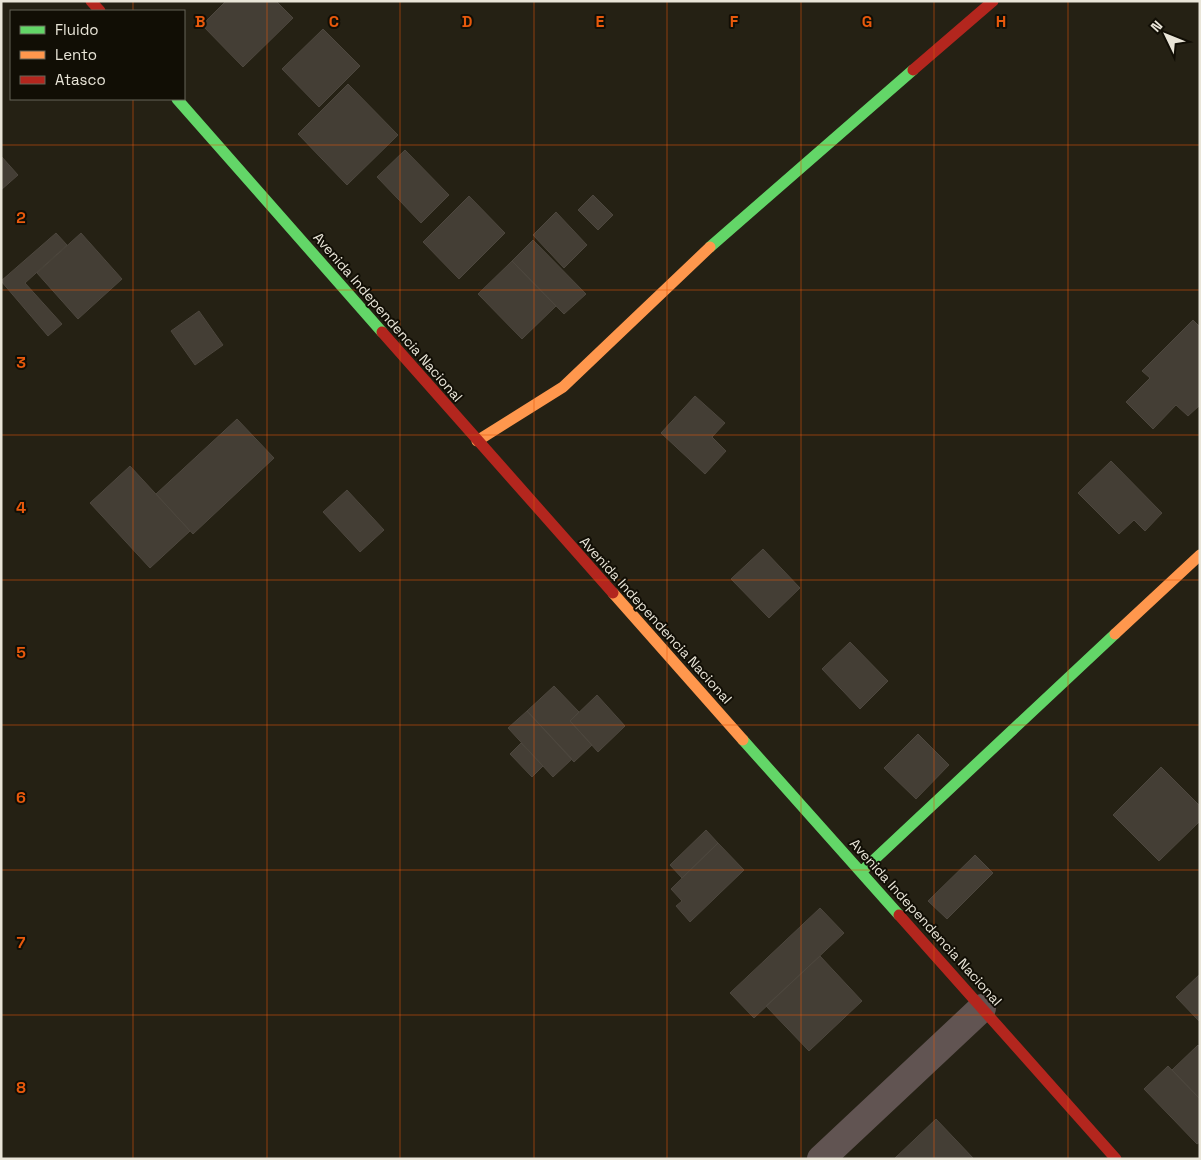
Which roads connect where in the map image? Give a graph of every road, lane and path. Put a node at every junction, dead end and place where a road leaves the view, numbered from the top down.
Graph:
1 (993, 1) edge
2 (177, 100) edge
3 (477, 441) junction
4 (1200, 555) edge
5 (861, 872) junction
6 (982, 1008) junction
7 (821, 1159) edge
8 (1116, 1159) edge

1 - 3 main road
2 - 3 main road, Avenida Independencia Nacional
3 - 5 main road, Avenida Independencia Nacional
4 - 5 main road
5 - 6 main road, Avenida Independencia Nacional
6 - 7 street
6 - 8 main road, Avenida Independencia Nacional

